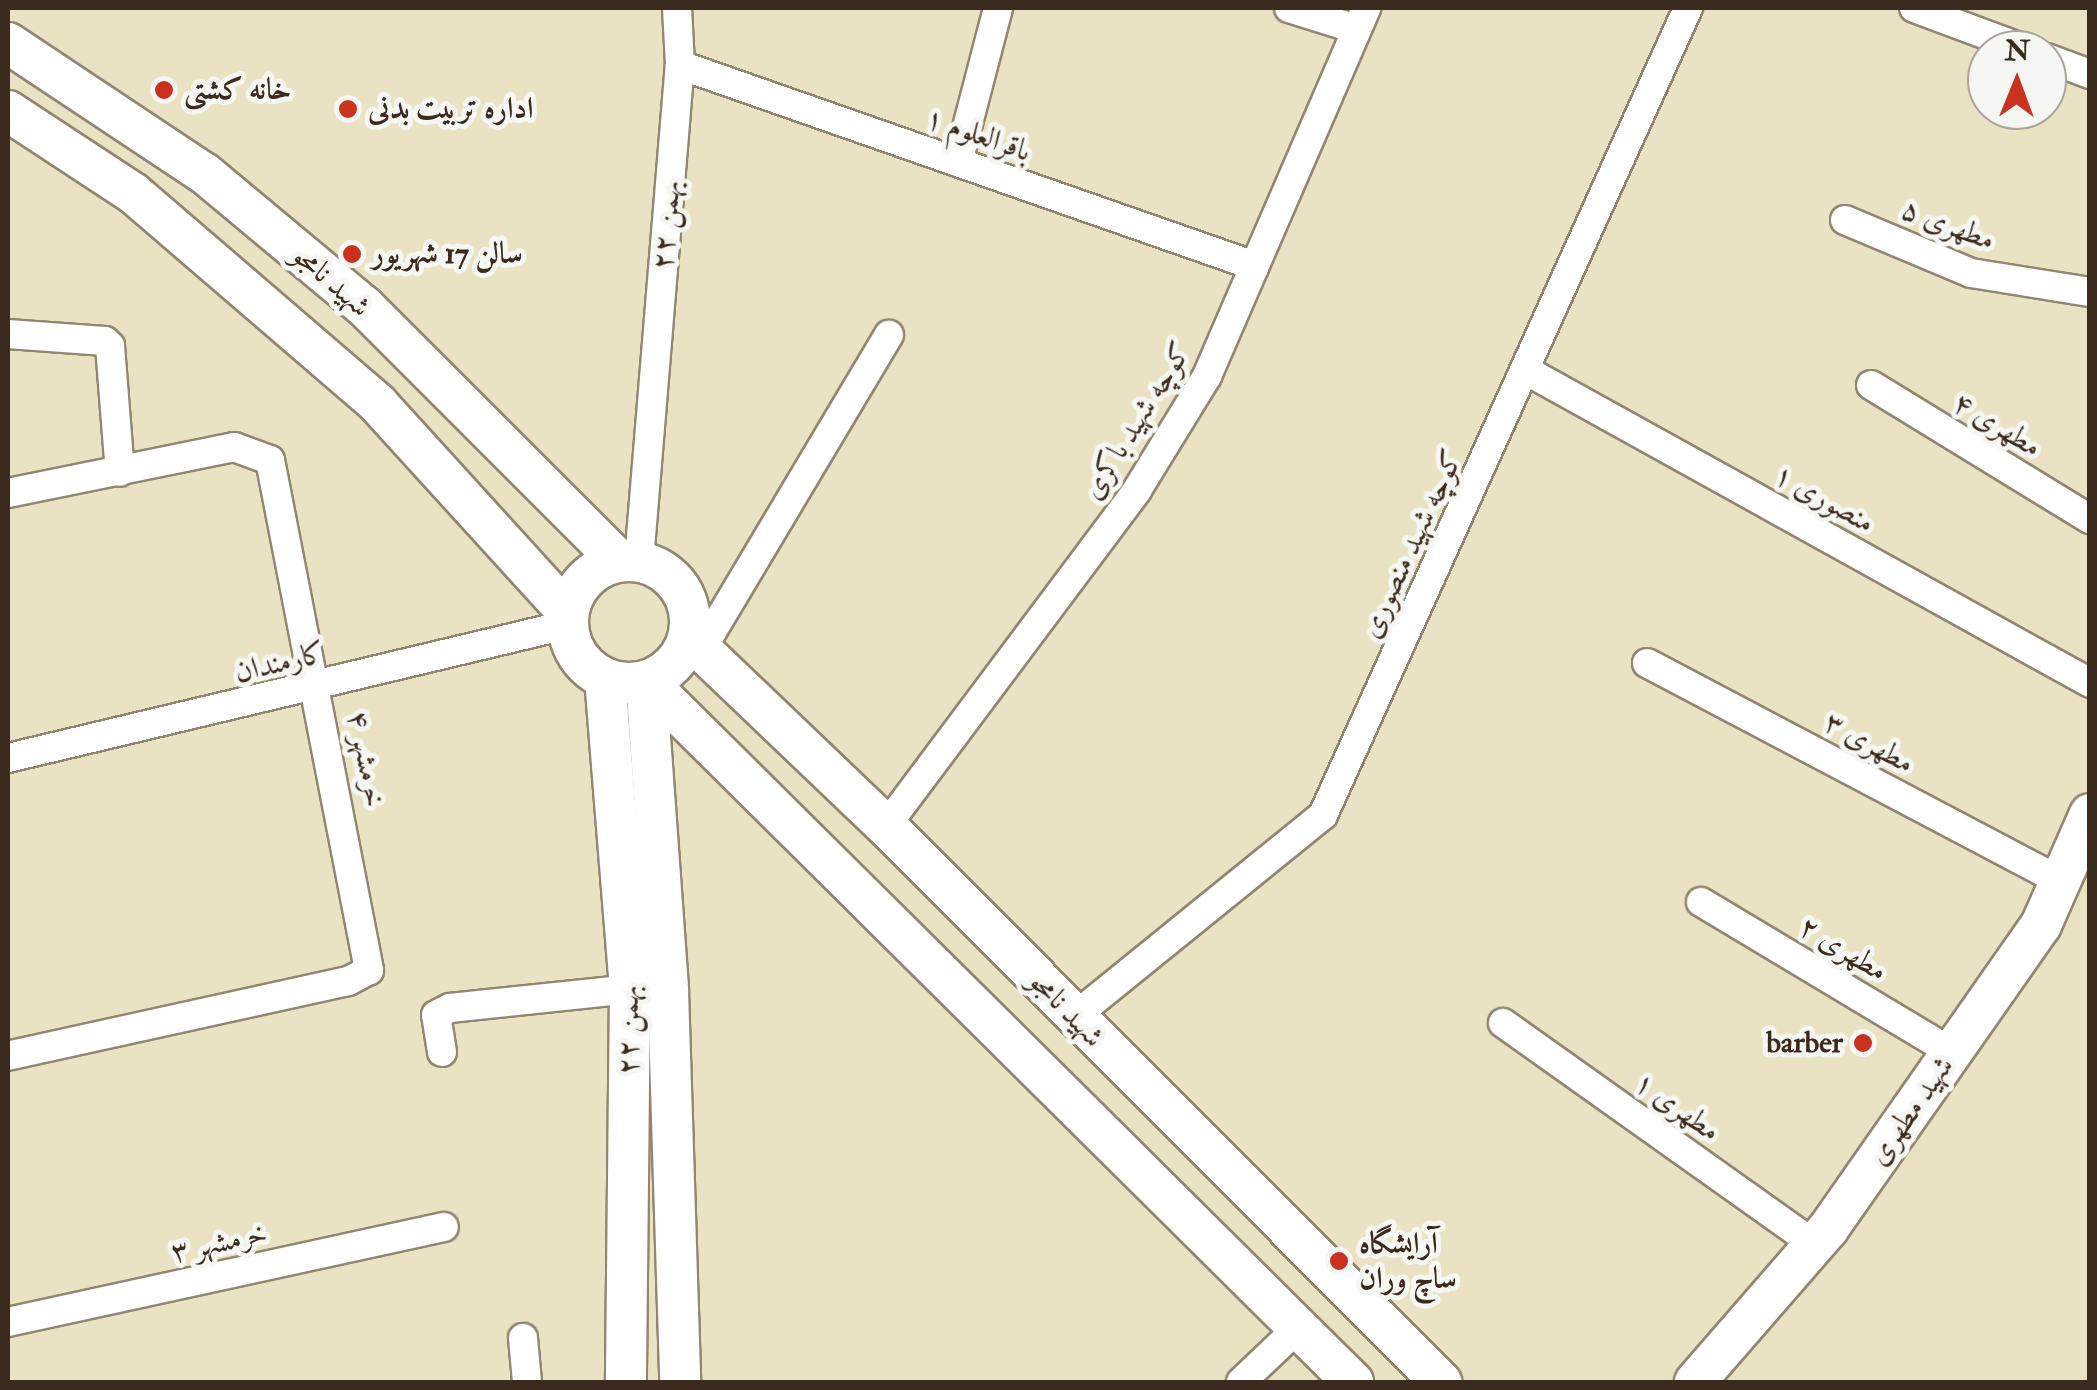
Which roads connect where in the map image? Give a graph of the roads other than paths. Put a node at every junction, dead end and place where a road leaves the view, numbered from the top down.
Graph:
1 (677, 8) edge
2 (998, 8) edge
3 (1289, 8) edge
4 (1688, 8) edge
5 (1914, 8) edge
6 (1361, 18) edge
7 (1973, 30) edge
8 (8, 43) edge
9 (680, 65) junction
10 (8, 111) edge
11 (958, 162) junction
12 (1845, 220) dead end
13 (1255, 266) junction
14 (2090, 292) edge
15 (8, 334) edge
16 (889, 336) dead end
17 (1527, 371) junction
18 (1871, 386) dead end
19 (496, 442) junction
20 (120, 472) junction
21 (445, 478) junction
22 (8, 493) edge
23 (2090, 520) edge
24 (629, 561) junction
25 (567, 619) junction
26 (695, 644) junction
27 (1646, 663) dead end
28 (604, 678) junction
29 (646, 681) junction
30 (2090, 683) edge
31 (318, 688) junction
32 (8, 758) edge
33 (2090, 814) edge
34 (886, 826) junction
35 (2061, 880) junction
36 (1702, 902) dead end
37 (630, 989) junction
38 (1075, 1016) junction
39 (1503, 1023) dead end
40 (442, 1052) dead end
41 (1952, 1052) junction
42 (8, 1056) edge
43 (444, 1227) dead end
44 (1814, 1244) junction
45 (8, 1322) edge
46 (1298, 1328) junction
47 (522, 1338) dead end
48 (527, 1382) edge
49 (626, 1382) edge
50 (680, 1382) edge
51 (1241, 1382) edge
52 (1353, 1382) edge
53 (1441, 1382) edge
54 (1695, 1382) edge

1 - 9 street, ۲۲ بهمن
2 - 11 street
3 - 6 street
4 - 17 street, کوچه شهید منصوری
5 - 7 street
6 - 13 street, کوچه شهید باکری
8 - 19 main road, شهید نامجو
9 - 11 street, باقرالعلوم ۱
9 - 24 street, ۲۲ بهمن
10 - 21 main road, شهید نامجو
11 - 13 street, باقرالعلوم ۱
12 - 14 street, مطهری ۵
13 - 34 street, کوچه شهید باکری
15 - 20 street
16 - 26 street
17 - 30 street, منصوری ۱
17 - 38 street, کوچه شهید منصوری
18 - 23 street, مطهری ۴
19 - 21 main road
19 - 24 main road, شهید نامجو
20 - 22 street, خرمشهر ۴
20 - 31 street, خرمشهر ۴
21 - 25 main road, شهید نامجو
24 - 25 main road
24 - 26 main road
25 - 28 main road
25 - 31 street, کارمندان
26 - 29 main road
26 - 34 main road, شهید نامجو
27 - 35 street, مطهری ۳
28 - 29 main road
28 - 37 main road, ۲۲ بهمن
29 - 46 main road, شهید نامجو
29 - 50 main road, ۲۲ بهمن
31 - 32 street, کارمندان
31 - 42 street, خرمشهر ۴
33 - 35 main road, شهید مطهری
34 - 38 main road, شهید نامجو
35 - 41 main road, شهید مطهری
36 - 41 street, مطهری ۲
37 - 40 street
37 - 49 main road, ۲۲ بهمن
38 - 53 main road, شهید نامجو
39 - 44 street, مطهری ۱
41 - 44 main road, شهید مطهری
43 - 45 street, خرمشهر ۳
44 - 54 main road, شهید مطهری
46 - 51 street
46 - 52 main road, شهید نامجو
47 - 48 street

